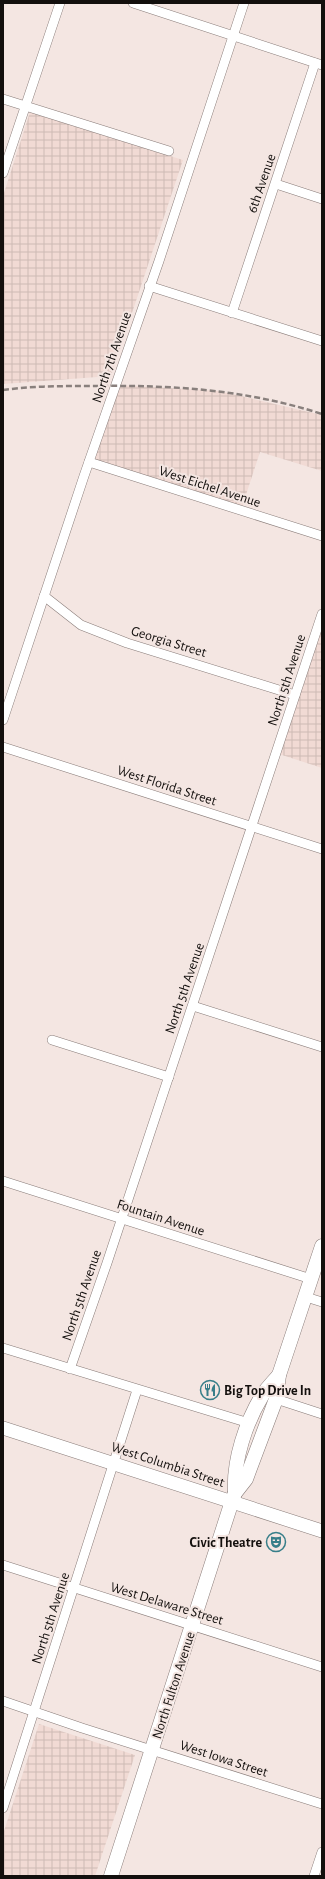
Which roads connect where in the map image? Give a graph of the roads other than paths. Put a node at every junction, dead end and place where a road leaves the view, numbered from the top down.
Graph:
1 (60, 3) edge
2 (132, 3) edge
3 (244, 3) edge
4 (233, 36) junction
5 (318, 64) edge
6 (3, 99) edge
7 (26, 106) junction
8 (169, 151) dead end
9 (3, 173) edge
10 (276, 184) junction
11 (322, 199) edge
12 (150, 286) junction
13 (232, 313) junction
14 (322, 342) edge
15 (89, 462) junction
16 (322, 536) edge
17 (44, 596) junction
18 (322, 614) edge
19 (295, 695) junction
20 (3, 720) edge
21 (3, 747) edge
22 (252, 827) junction
23 (322, 849) edge
24 (193, 1006) junction
25 (52, 1040) dead end
26 (322, 1047) edge
27 (169, 1077) junction
28 (3, 1181) edge
29 (121, 1219) junction
30 (322, 1246) edge
31 (311, 1279) junction
32 (306, 1297) junction
33 (322, 1302) edge
34 (3, 1348) edge
35 (70, 1369) junction
36 (279, 1375) junction
37 (138, 1390) junction
38 (276, 1399) junction
39 (322, 1414) edge
40 (249, 1423) junction
41 (3, 1428) edge
42 (114, 1464) junction
43 (233, 1497) junction
44 (322, 1531) edge
45 (3, 1565) edge
46 (74, 1589) junction
47 (192, 1625) junction
48 (322, 1667) edge
49 (3, 1701) edge
50 (35, 1711) junction
51 (152, 1749) junction
52 (322, 1804) edge
53 (3, 1808) edge
54 (322, 1852) edge
55 (114, 1875) edge
56 (314, 1876) edge

1 - 7 street
2 - 4 street
3 - 4 street, North 7th Avenue
4 - 5 street
4 - 12 street, North 7th Avenue
5 - 10 street, 6th Avenue
6 - 7 street
7 - 8 street
7 - 9 street
10 - 11 street
10 - 13 street, 6th Avenue
12 - 13 street
12 - 15 street, North 7th Avenue
13 - 14 street
15 - 16 street, West Eichel Avenue
15 - 17 street, North 7th Avenue
17 - 19 street, Georgia Street
17 - 20 street, North 7th Avenue
18 - 19 street, North 5th Avenue
19 - 22 street, North 5th Avenue
21 - 22 street, West Florida Street
22 - 23 street, West Florida Street
22 - 24 street, North 5th Avenue
24 - 26 street
24 - 27 street, North 5th Avenue
25 - 27 street
27 - 29 street, North 5th Avenue
28 - 29 street, Fountain Avenue
29 - 31 street, Fountain Avenue
29 - 35 street, North 5th Avenue
30 - 31 main road, North Fulton Avenue
31 - 32 main road, North Fulton Avenue
32 - 33 street
32 - 36 main road, North Fulton Avenue
34 - 35 street
35 - 37 street
36 - 38 main road, North Fulton Avenue
36 - 40 main road, North Fulton Avenue
37 - 40 street
37 - 42 street, North 5th Avenue
38 - 39 street
38 - 43 main road, North Fulton Avenue
40 - 43 main road, North Fulton Avenue
41 - 42 main road, West Columbia Street
42 - 43 main road, West Columbia Street
42 - 46 street, North 5th Avenue
43 - 44 main road, West Columbia Street
43 - 47 main road, North Fulton Avenue
45 - 46 street, West Delaware Street
46 - 47 street, West Delaware Street
46 - 50 street, North 5th Avenue
47 - 48 street, West Delaware Street
47 - 51 main road, North Fulton Avenue
49 - 50 street, West Iowa Street
50 - 51 street, West Iowa Street
50 - 53 street, North 5th Avenue
51 - 52 street, West Iowa Street
51 - 55 main road, North Fulton Avenue
54 - 56 street

